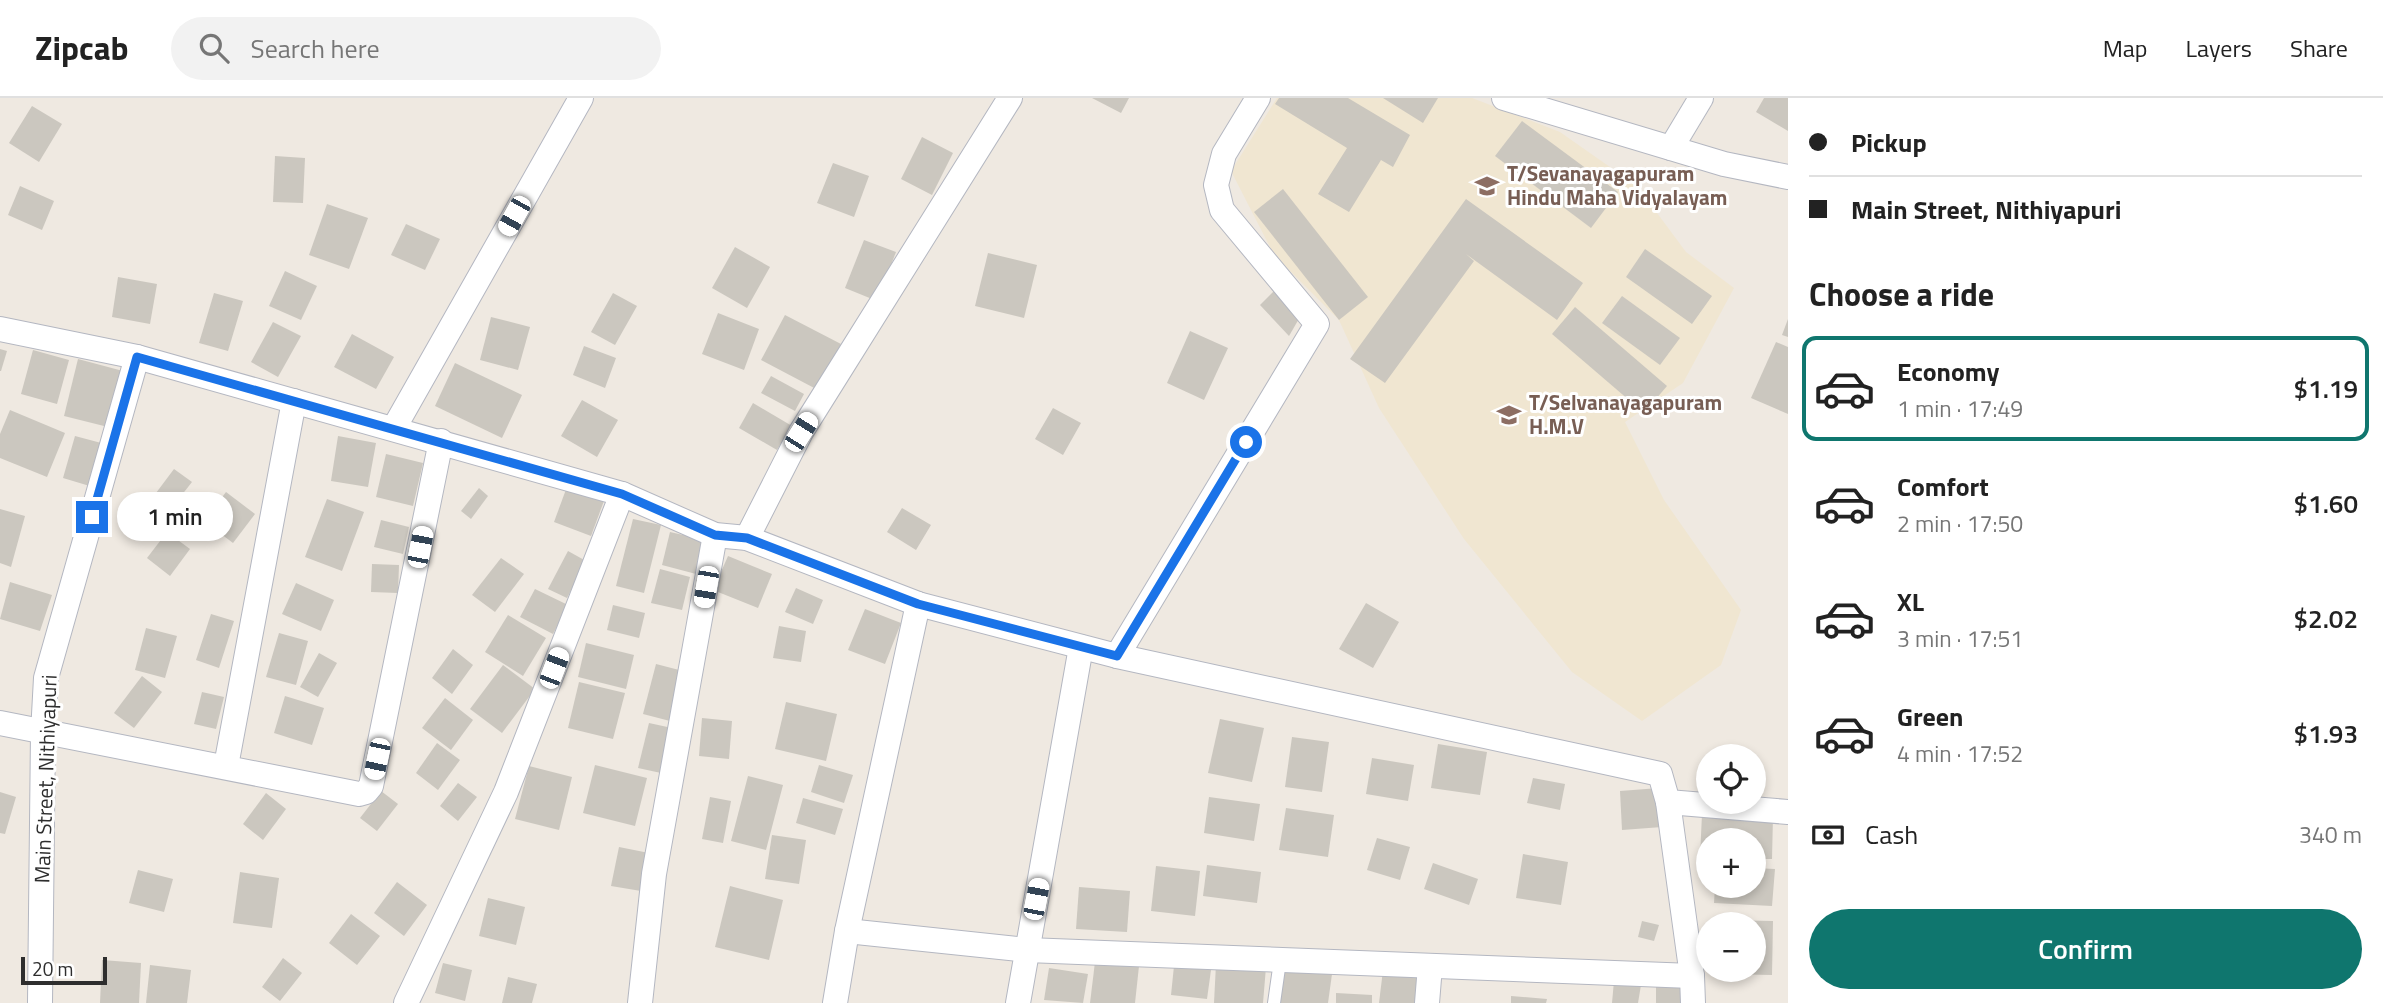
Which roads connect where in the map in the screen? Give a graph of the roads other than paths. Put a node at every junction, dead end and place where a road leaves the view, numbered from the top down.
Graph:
1 (581, 98) edge
2 (1010, 98) edge
3 (1258, 98) edge
4 (1504, 98) edge
5 (1701, 98) edge
6 (1671, 148) junction
7 (1788, 177) edge
8 (0, 328) edge
9 (137, 357) junction
10 (294, 401) junction
11 (394, 429) junction
12 (441, 441) junction
13 (622, 494) junction
14 (715, 535) junction
15 (747, 538) junction
16 (918, 604) junction
17 (1082, 647) junction
18 (1117, 656) junction
19 (0, 723) edge
20 (43, 733) junction
21 (226, 766) junction
22 (1668, 802) junction
23 (1788, 813) edge
24 (847, 931) junction
25 (1027, 950) junction
26 (1280, 961) junction
27 (1430, 966) junction
28 (1692, 976) junction
29 (40, 1003) edge
30 (406, 1003) edge
31 (640, 1003) edge
32 (835, 1003) edge
33 (1018, 1003) edge
34 (1274, 1003) edge
35 (1427, 1003) edge
36 (1693, 1003) edge

1 - 11 street
2 - 15 street
3 - 18 street
4 - 6 street
5 - 6 street
6 - 7 street
8 - 9 street
9 - 10 street
9 - 20 street, Main Street, Nithiyapuri
10 - 11 street
10 - 21 street
11 - 12 street
12 - 13 street
12 - 21 street
13 - 14 street
13 - 30 street
14 - 15 street
14 - 31 street
15 - 16 street
16 - 17 street
16 - 24 street
17 - 18 street
17 - 25 street
18 - 22 street
19 - 20 street
20 - 21 street
20 - 29 street, Main Street, Nithiyapuri
22 - 23 street
22 - 28 street
24 - 25 street
24 - 32 street
25 - 26 street
25 - 33 street
26 - 27 street
26 - 34 lane
27 - 28 street
27 - 35 street
28 - 36 street

